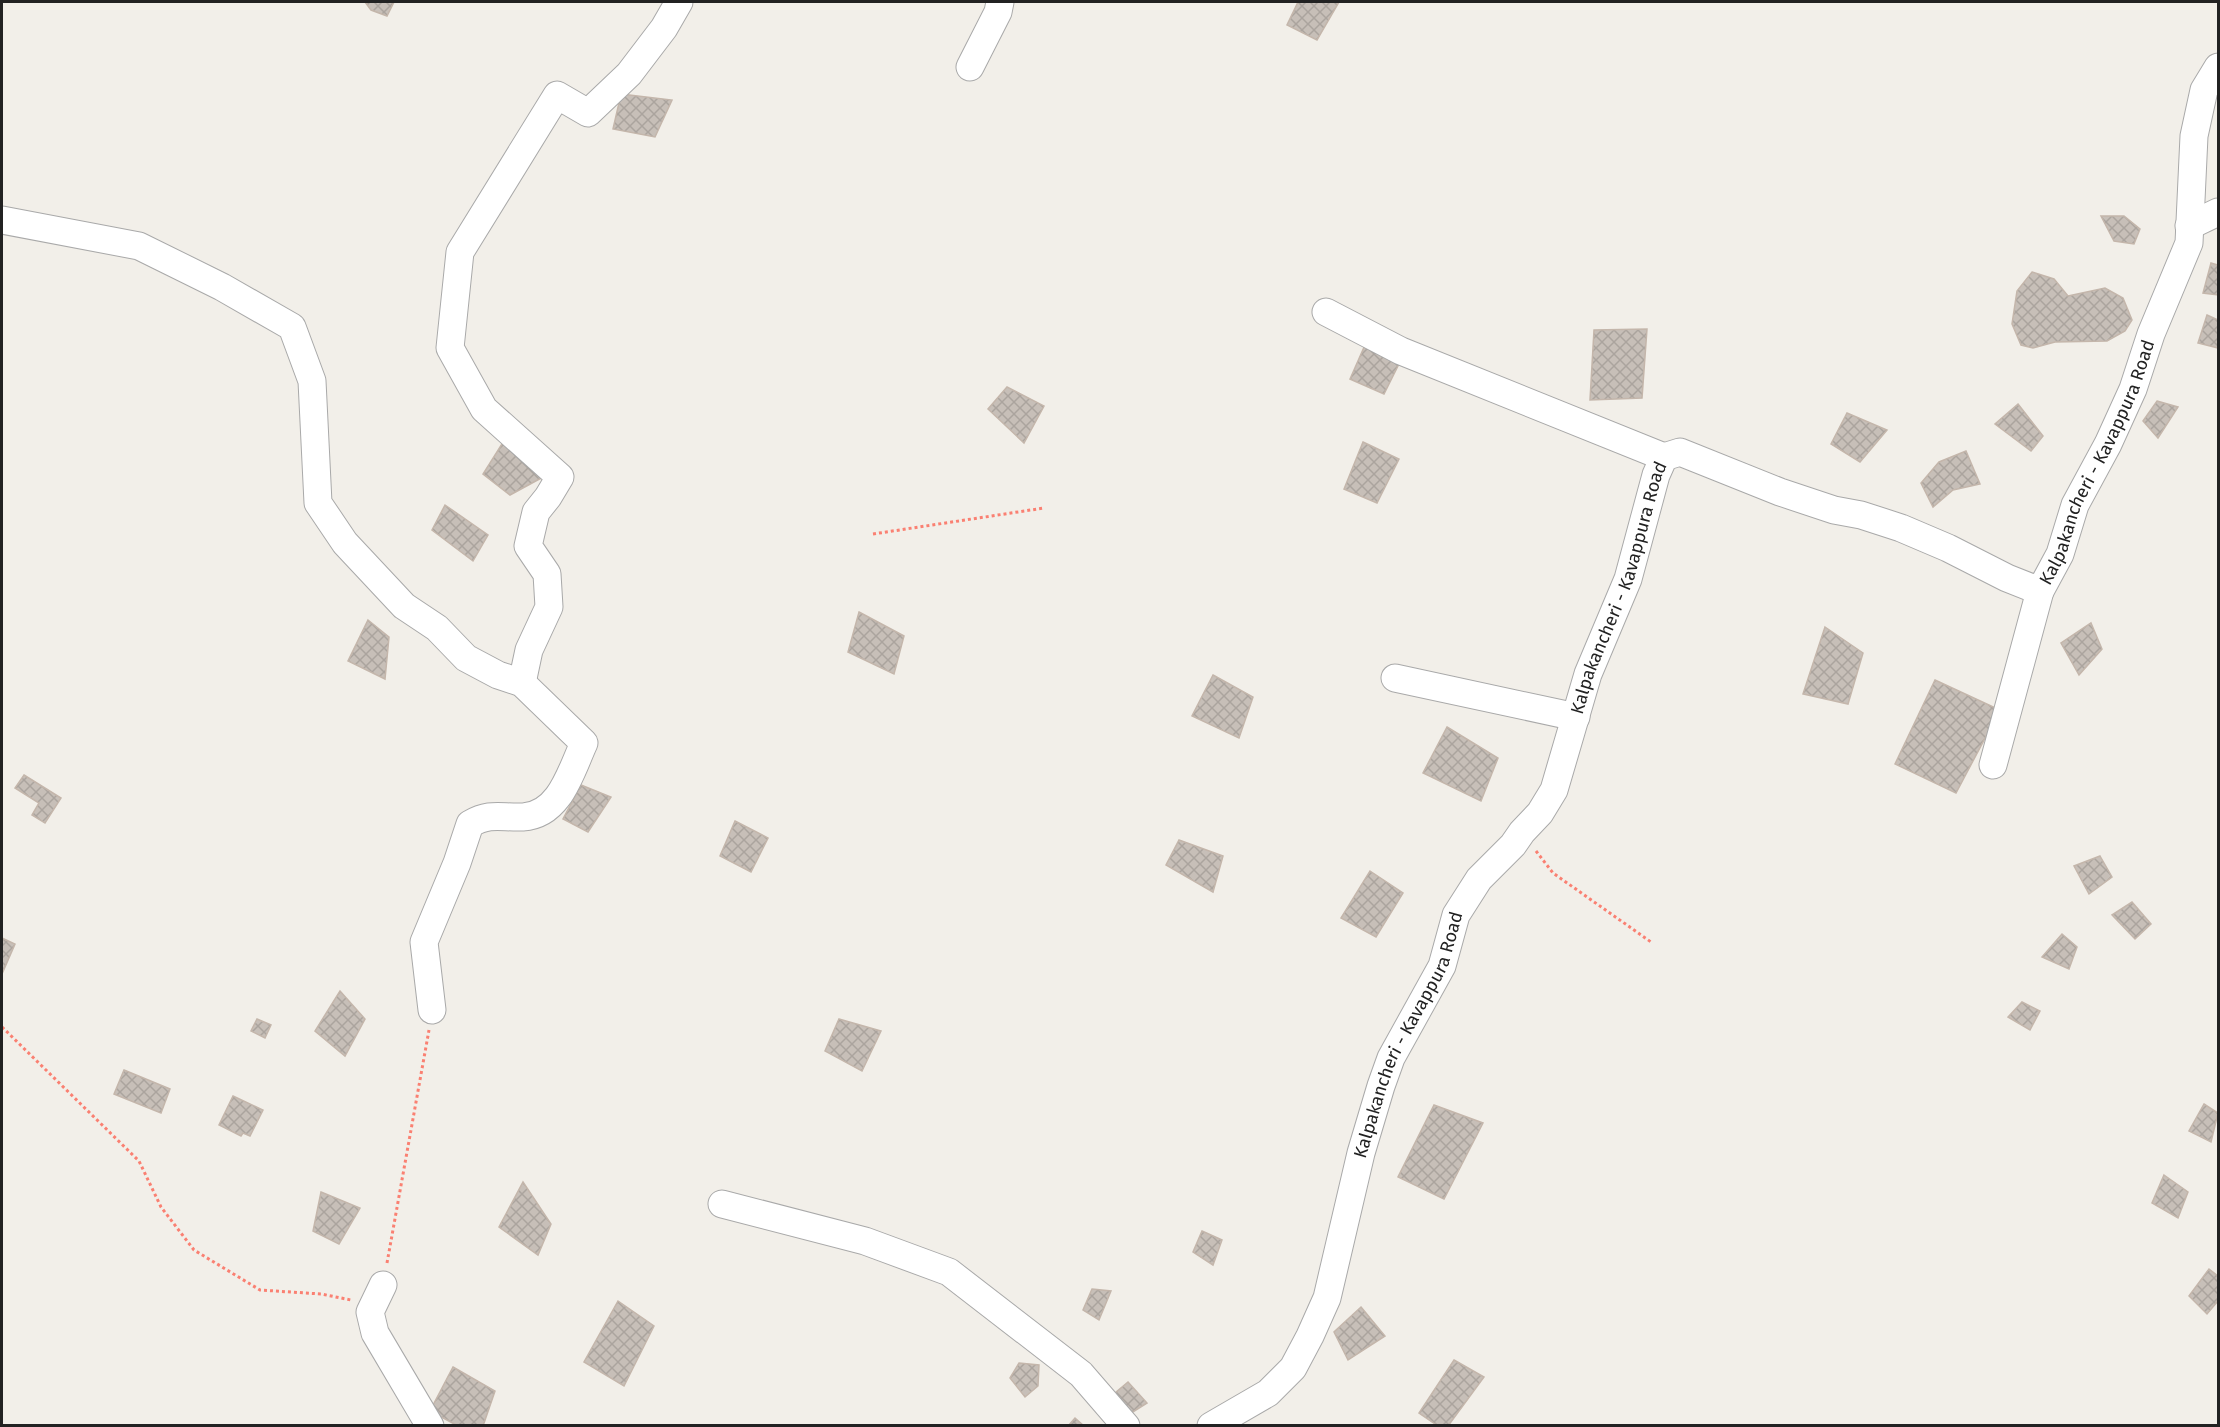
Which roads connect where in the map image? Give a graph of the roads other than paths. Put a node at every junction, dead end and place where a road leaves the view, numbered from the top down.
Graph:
1 (679, 2) edge
2 (1000, 2) edge
3 (970, 67) dead end
4 (2218, 67) edge
5 (2218, 213) edge
6 (2, 220) edge
7 (2189, 226) junction
8 (1326, 312) dead end
9 (1664, 457) junction
10 (2040, 591) junction
11 (1395, 678) dead end
12 (522, 683) junction
13 (1576, 717) junction
14 (1992, 765) dead end
15 (432, 1010) road end
16 (722, 1204) dead end
17 (379, 1295) road end
18 (430, 1425) edge
19 (1126, 1425) edge
20 (1211, 1425) edge

1 - 12 street
2 - 3 street
4 - 7 street, Kalpakancheri - Kavappura Road
5 - 7 street
6 - 12 street
7 - 10 street, Kalpakancheri - Kavappura Road
8 - 9 street
9 - 10 street, Kalpakancheri - Kavappura Road
9 - 13 street, Kalpakancheri - Kavappura Road
10 - 14 street
11 - 13 street
12 - 15 street
13 - 20 street, Kalpakancheri - Kavappura Road
16 - 19 street
17 - 18 street

